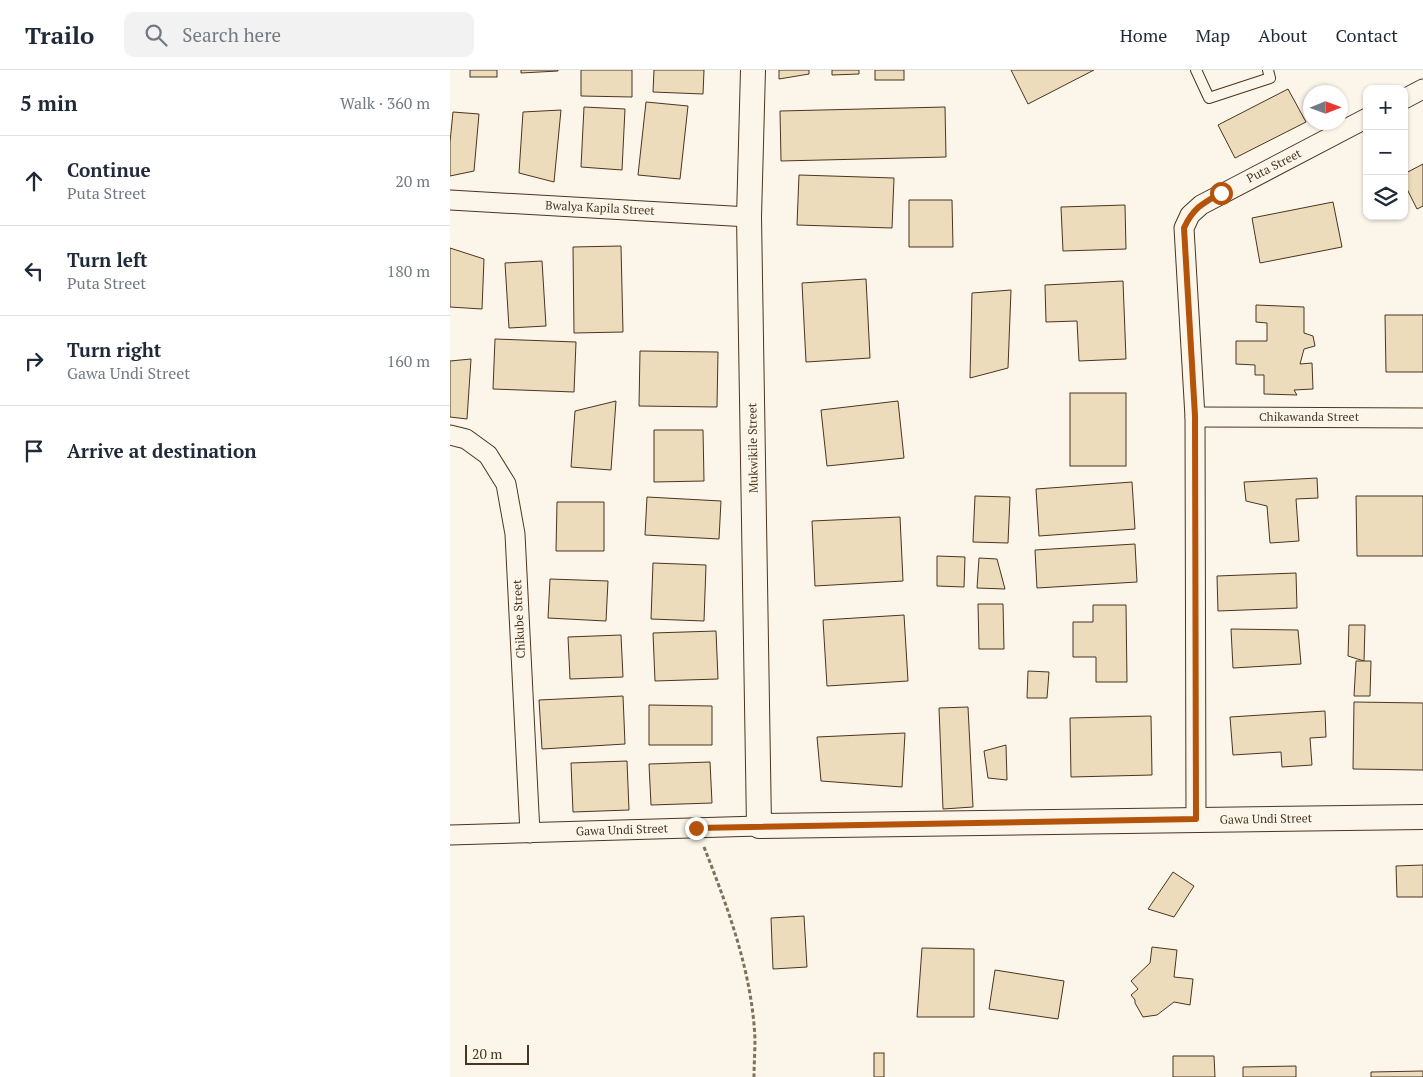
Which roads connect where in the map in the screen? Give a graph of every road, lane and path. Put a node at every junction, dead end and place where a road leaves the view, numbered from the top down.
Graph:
1 (753, 70) edge
2 (1196, 70) edge
3 (1268, 70) edge
4 (1423, 89) edge
5 (1408, 97) edge
6 (1363, 120) edge
7 (450, 200) edge
8 (749, 217) junction
9 (1195, 416) junction
10 (1423, 418) edge
11 (450, 435) edge
12 (1423, 817) edge
13 (1196, 819) junction
14 (759, 826) junction
15 (696, 828) junction
16 (530, 833) junction
17 (450, 836) edge
18 (754, 1077) edge

1 - 8 street, Mukwikile Street
2 - 3 lane
4 - 5 street
6 - 9 street, Puta Street
7 - 8 street, Bwalya Kapila Street
8 - 14 street, Mukwikile Street
9 - 10 street, Chikawanda Street
9 - 13 street, Puta Street
11 - 16 street, Chikube Street
12 - 13 street, Gawa Undi Street
13 - 14 street, Gawa Undi Street
14 - 15 street, Gawa Undi Street
15 - 16 street, Gawa Undi Street
15 - 18 path
16 - 17 street, Gawa Undi Street

